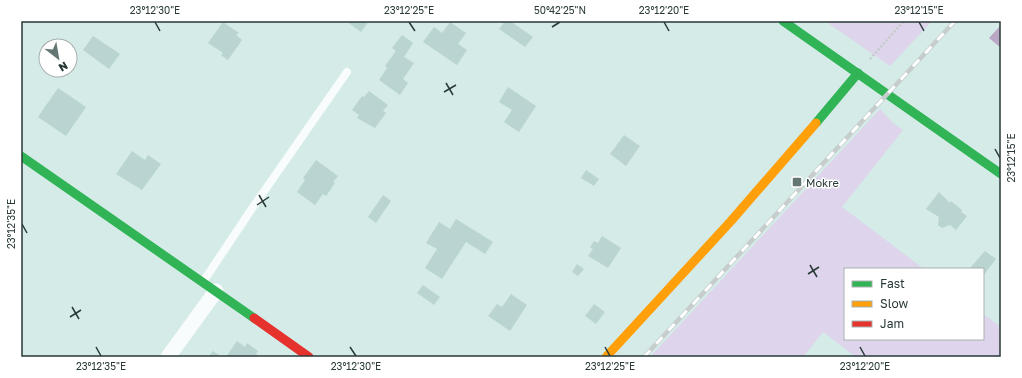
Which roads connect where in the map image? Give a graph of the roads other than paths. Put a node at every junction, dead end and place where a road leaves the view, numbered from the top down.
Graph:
1 (783, 21) edge
2 (347, 72) dead end
3 (858, 73) junction
4 (21, 156) edge
5 (1001, 173) edge
6 (203, 282) junction
7 (216, 291) junction
8 (168, 357) edge
9 (309, 357) edge
10 (606, 357) edge

1 - 3 street
2 - 6 lane
3 - 5 street
3 - 10 street
4 - 6 street
6 - 7 street
7 - 8 street
7 - 9 street

